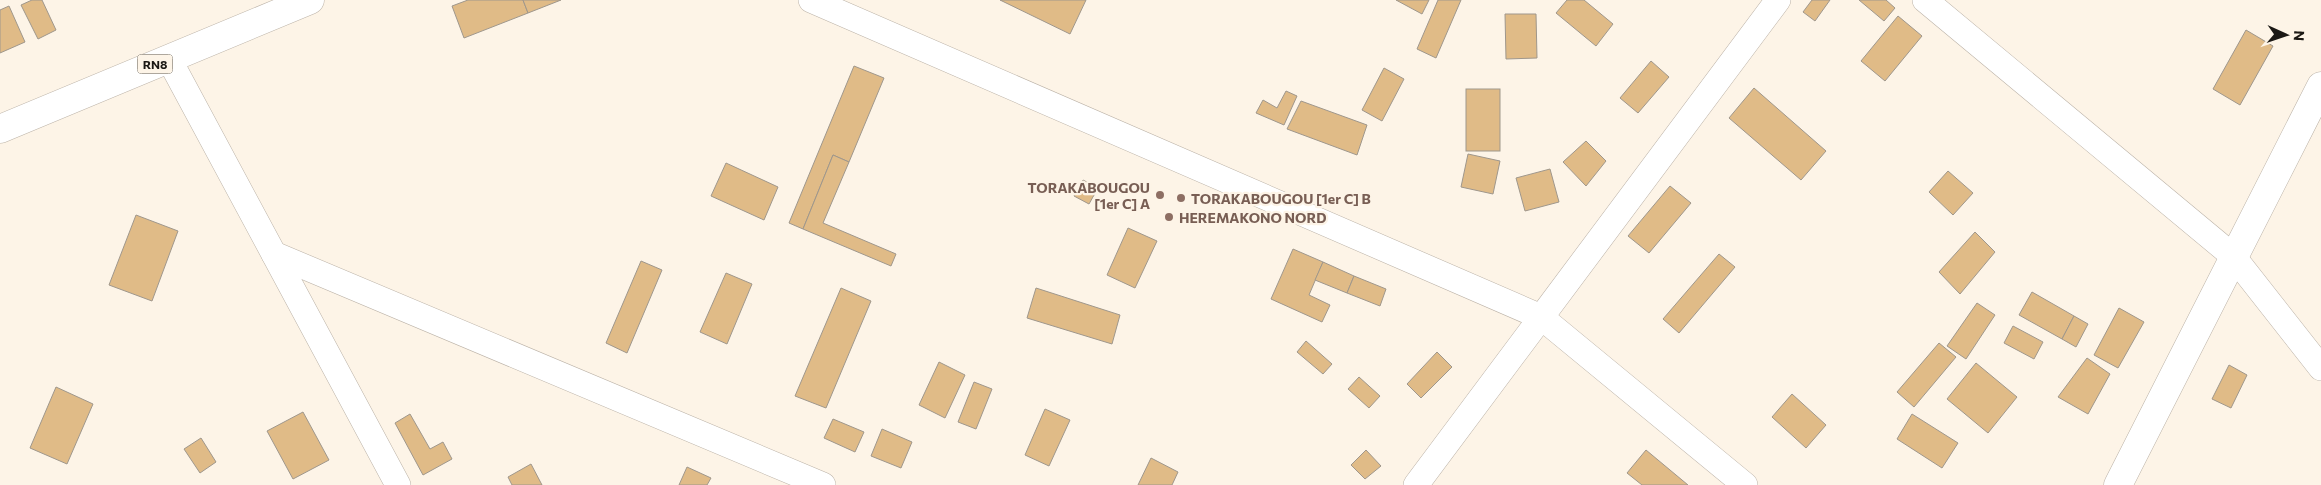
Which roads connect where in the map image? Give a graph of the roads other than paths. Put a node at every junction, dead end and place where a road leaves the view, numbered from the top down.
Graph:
1 (310, 0) edge
2 (811, 0) edge
3 (1778, 0) edge
4 (1925, 0) edge
5 (169, 59) junction
6 (2321, 86) edge
7 (0, 129) edge
8 (274, 254) junction
9 (2233, 256) junction
10 (1541, 317) junction
11 (2321, 368) edge
12 (398, 485) edge
13 (823, 485) edge
14 (1416, 485) edge
15 (1744, 485) edge
16 (2118, 485) edge

1 - 5 street, RN8
2 - 10 street
3 - 10 street
4 - 9 street
5 - 7 street, RN8
5 - 8 street
6 - 9 street
8 - 12 street
8 - 13 street
9 - 11 street
9 - 16 street
10 - 14 street
10 - 15 street

